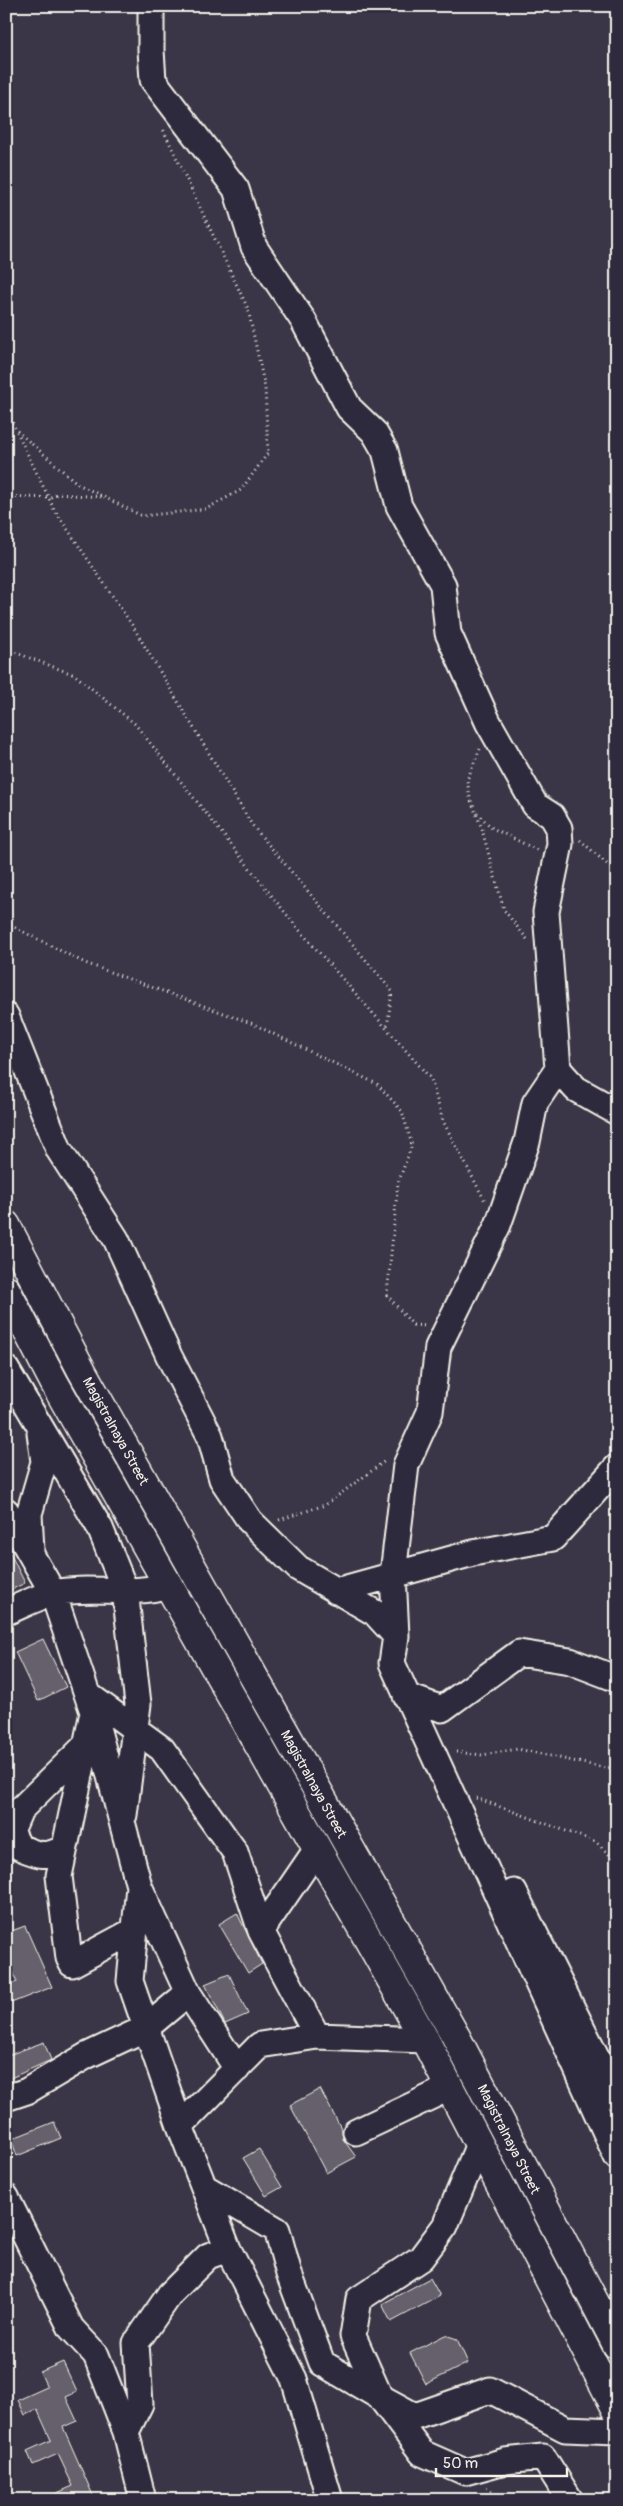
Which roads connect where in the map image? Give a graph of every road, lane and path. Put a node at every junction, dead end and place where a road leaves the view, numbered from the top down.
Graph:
1 (152, 6) edge
2 (161, 124) dead end
3 (6, 409) edge
4 (16, 430) junction
5 (6, 496) edge
6 (49, 498) junction
7 (106, 498) junction
8 (6, 649) edge
9 (488, 722) junction
10 (474, 810) junction
11 (559, 828) junction
12 (558, 860) junction
13 (617, 873) edge
14 (6, 923) edge
15 (528, 942) dead end
16 (6, 1016) edge
17 (387, 1028) junction
18 (558, 1069) junction
19 (617, 1112) edge
20 (6, 1225) edge
21 (498, 1225) junction
22 (6, 1290) edge
23 (448, 1328) junction
24 (6, 1369) edge
25 (38, 1421) junction
26 (386, 1460) dead end
27 (617, 1467) edge
28 (6, 1512) edge
29 (257, 1528) junction
30 (31, 1555) junction
31 (393, 1574) junction
32 (168, 1586) junction
33 (125, 1590) junction
34 (336, 1591) junction
35 (53, 1593) junction
36 (6, 1612) edge
37 (396, 1636) junction
38 (617, 1679) edge
39 (406, 1696) junction
40 (90, 1703) junction
41 (419, 1725) junction
42 (135, 1730) junction
43 (86, 1745) junction
44 (441, 1750) junction
45 (617, 1767) edge
46 (466, 1794) junction
47 (15, 1806) edge
48 (123, 1823) junction
49 (64, 1847) junction
50 (317, 1849) junction
51 (617, 1862) edge
52 (139, 1886) junction
53 (135, 1930) junction
54 (261, 1931) junction
55 (188, 1993) junction
56 (146, 2028) junction
57 (317, 2036) junction
58 (425, 2040) junction
59 (237, 2069) junction
60 (449, 2088) junction
61 (6, 2098) edge
62 (617, 2098) edge
63 (180, 2126) junction
64 (356, 2132) dead end
65 (479, 2144) junction
66 (617, 2157) edge
67 (204, 2187) junction
68 (6, 2196) edge
69 (228, 2249) junction
70 (617, 2345) edge
71 (322, 2363) junction
72 (294, 2380) junction
73 (380, 2397) junction
74 (617, 2410) edge
75 (617, 2431) edge
76 (126, 2432) junction
77 (143, 2500) edge
78 (330, 2500) edge
79 (570, 2500) edge

1 - 9 street
2 - 7 path
3 - 4 path
4 - 6 path
4 - 7 path
5 - 6 path
6 - 7 path
6 - 17 path
8 - 17 path
9 - 10 path
9 - 11 street
10 - 12 path
10 - 15 path
11 - 12 street
11 - 13 path
12 - 18 street
14 - 23 path
16 - 29 street
17 - 21 path
18 - 19 street
18 - 21 street
20 - 70 main road, Magistralnaya Street
21 - 23 street
22 - 32 main road, Magistralnaya Street
23 - 31 street
24 - 25 street
25 - 30 street
25 - 33 street
26 - 29 path
27 - 31 street
28 - 30 street
29 - 34 street
30 - 35 street
31 - 34 street
31 - 37 street
32 - 33 street
32 - 50 main road, Magistralnaya Street
33 - 35 street
33 - 42 street
34 - 37 street
35 - 36 street
35 - 40 street
37 - 39 street
38 - 39 street
39 - 41 street
40 - 42 street
40 - 43 street
40 - 48 street
41 - 44 street
41 - 66 street
42 - 48 street
42 - 54 street
43 - 47 street
43 - 49 street
44 - 45 path
44 - 46 street
46 - 51 path
46 - 62 street
47 - 49 street
48 - 52 street
49 - 53 street
50 - 54 street
50 - 58 main road, Magistralnaya Street
52 - 53 street
52 - 55 street
53 - 56 street
54 - 57 street
55 - 56 street
55 - 59 street
56 - 61 street
56 - 63 street
57 - 58 street
57 - 59 street
58 - 60 main road, Magistralnaya Street
59 - 63 street
60 - 64 street
60 - 65 main road, Magistralnaya Street
63 - 67 street
65 - 73 street
65 - 74 main road, Magistralnaya Street
67 - 69 street
67 - 71 street
68 - 76 street
69 - 72 street
69 - 76 street
71 - 72 street
71 - 73 street
72 - 78 street
73 - 75 street
73 - 79 street
76 - 77 street

